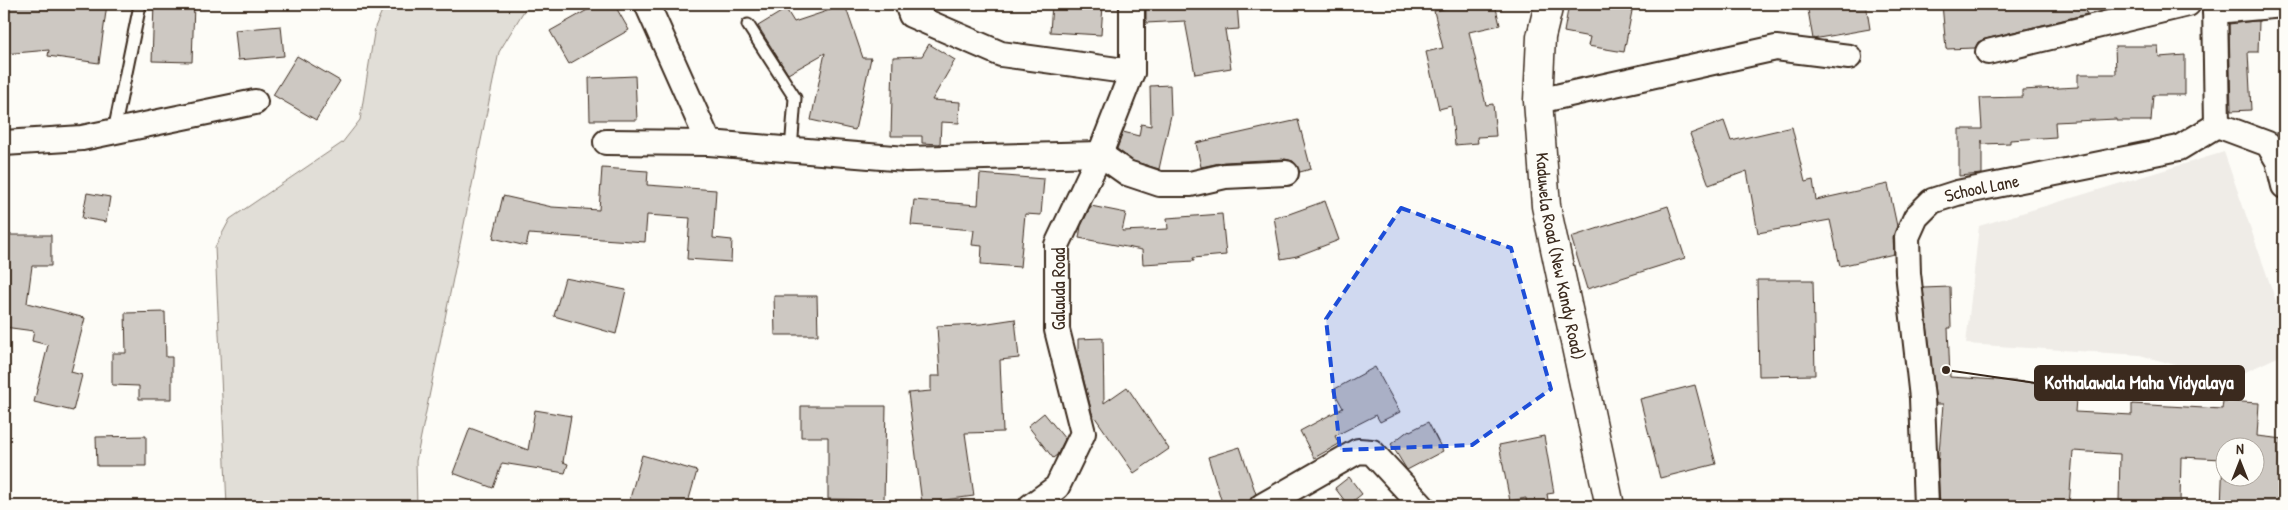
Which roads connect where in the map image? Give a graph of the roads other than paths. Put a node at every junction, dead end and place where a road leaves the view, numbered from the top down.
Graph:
1 (647, 4) edge
2 (907, 4) edge
3 (1132, 4) edge
4 (1549, 4) edge
5 (2188, 4) edge
6 (140, 5) edge
7 (2284, 5) edge
8 (2215, 7) edge
9 (748, 25) dead end
10 (1988, 52) dead end
11 (1849, 57) dead end
12 (1132, 72) junction
13 (1538, 101) junction
14 (255, 102) dead end
15 (2216, 125) junction
16 (114, 131) junction
17 (606, 142) dead end
18 (4, 143) edge
19 (709, 144) junction
20 (791, 150) junction
21 (1100, 154) junction
22 (1286, 173) dead end
23 (2284, 186) edge
24 (1031, 506) edge
25 (1262, 506) edge
26 (1422, 506) edge
27 (1610, 506) edge
28 (1926, 506) edge

1 - 19 street
2 - 12 street
3 - 12 street, Galauda Road
4 - 13 main road, Kaduwela Road (New Kandy Road)
5 - 10 street
6 - 16 lane
7 - 8 street
8 - 15 street
9 - 20 lane
11 - 13 street
12 - 21 street, Galauda Road
13 - 27 main road, Kaduwela Road (New Kandy Road)
14 - 16 street
15 - 23 street
15 - 28 street, School Lane
16 - 18 street
17 - 19 street
19 - 20 street
20 - 21 street
21 - 22 street
21 - 24 street, Galauda Road
25 - 26 street

